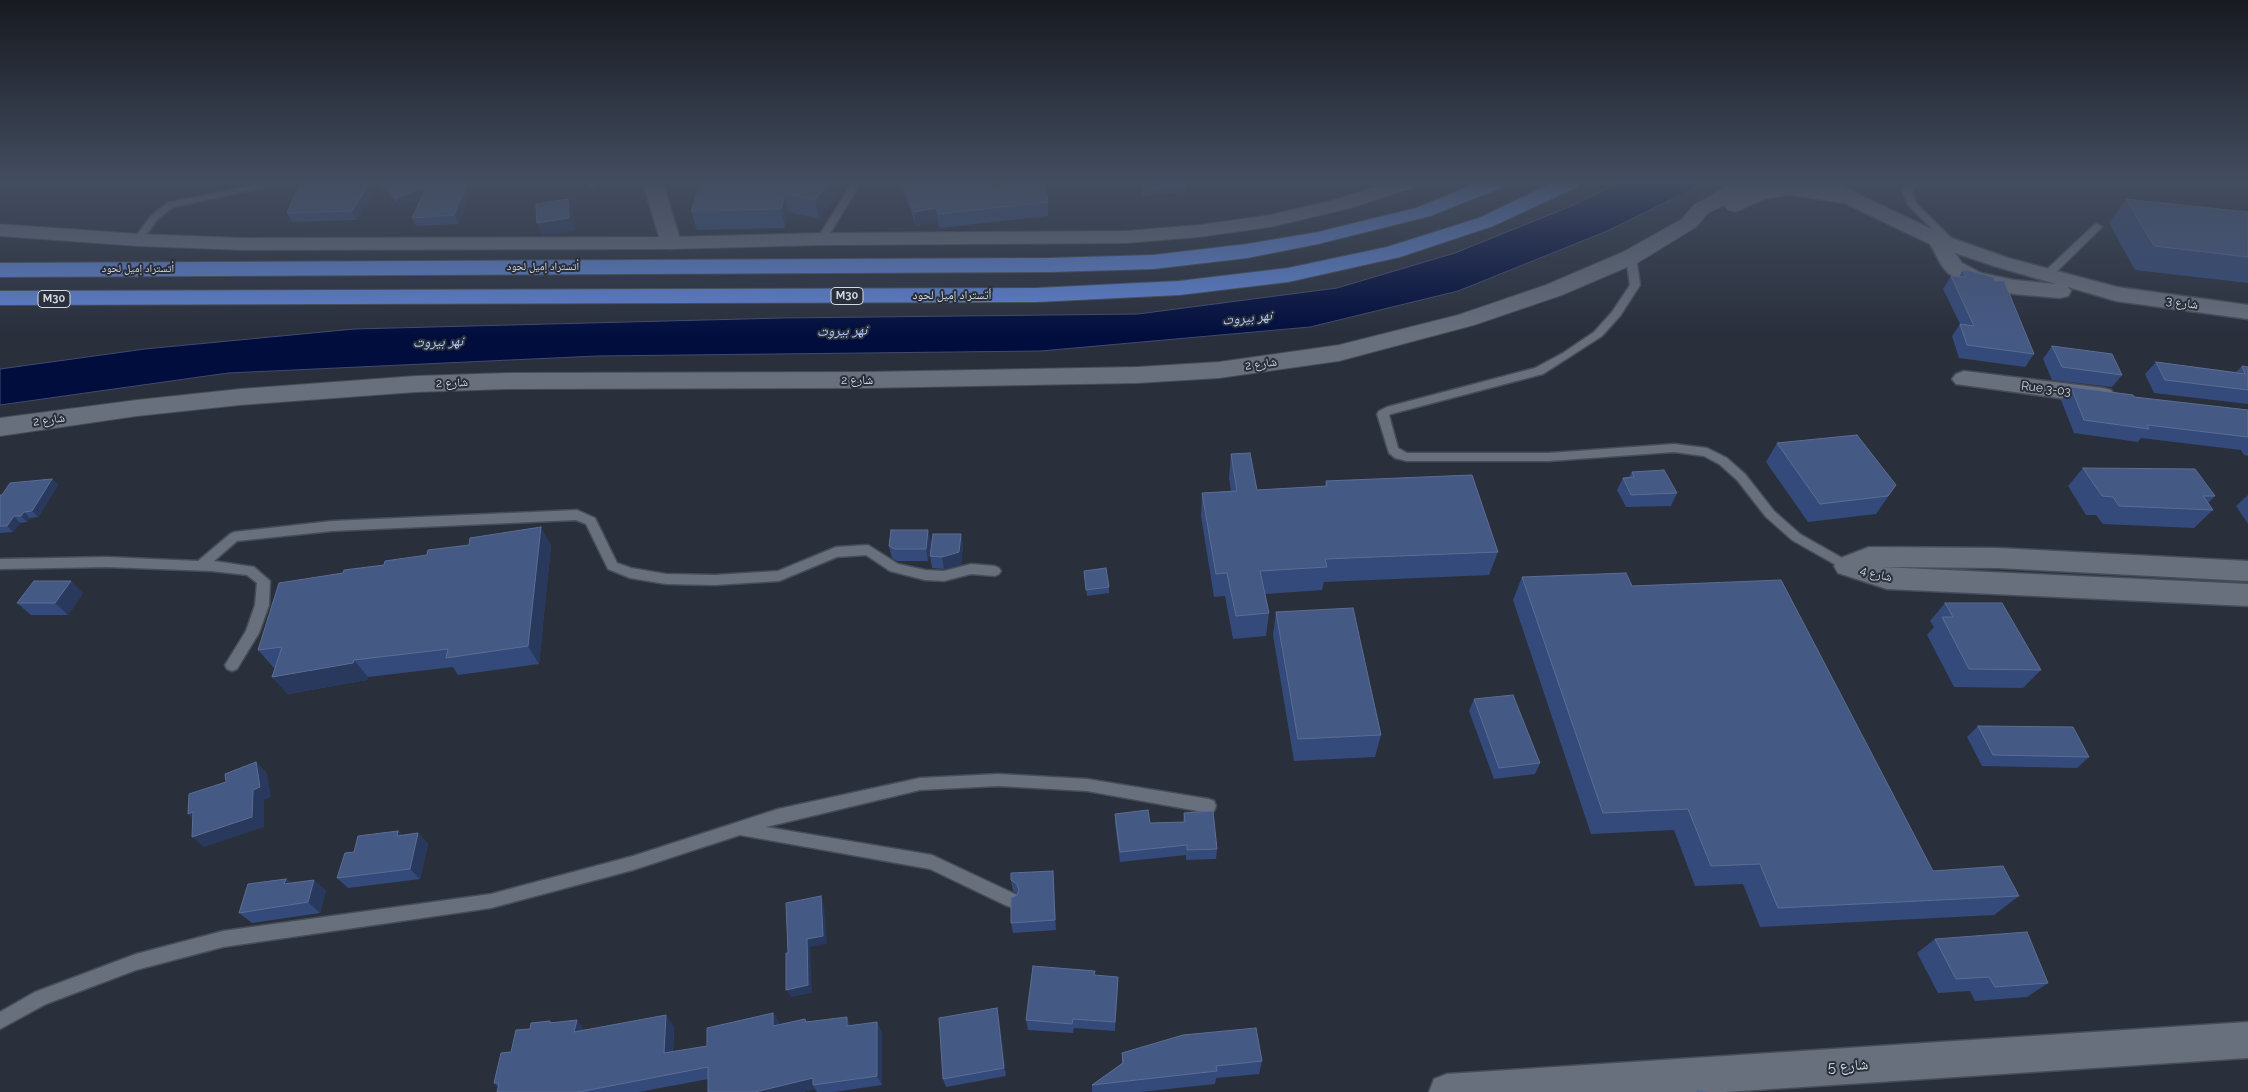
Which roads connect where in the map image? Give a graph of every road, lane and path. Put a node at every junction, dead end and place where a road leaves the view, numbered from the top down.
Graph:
1 (55, 234) edge
2 (142, 234) edge
3 (668, 234) edge
4 (826, 234) edge
5 (1168, 234) edge
6 (1334, 234) edge
7 (1449, 234) edge
8 (1670, 234) edge
9 (1928, 234) edge
10 (1938, 234) edge
11 (2090, 234) edge
12 (138, 240) junction
13 (822, 240) junction
14 (671, 243) junction
15 (1946, 243) junction
16 (0, 251) edge
17 (1631, 257) junction
18 (148, 269) junction
19 (0, 270) edge
20 (2047, 275) junction
21 (2016, 277) junction
22 (2116, 294) junction
23 (0, 298) edge
24 (108, 299) junction
25 (0, 312) edge
26 (2248, 312) edge
27 (1964, 379) dead end
28 (2121, 398) edge
29 (0, 427) edge
30 (0, 564) edge
31 (200, 566) junction
32 (1847, 566) junction
33 (2204, 569) junction
34 (2248, 570) edge
35 (995, 571) dead end
36 (2236, 594) edge
37 (232, 665) dead end
38 (1208, 806) dead end
39 (738, 828) junction
40 (1011, 900) edge
41 (0, 1021) edge
42 (2248, 1040) edge
43 (1448, 1092) edge

1 - 12 street
2 - 12 lane
3 - 14 street
4 - 13 lane
5 - 13 street
6 - 18 highway, أتستراد إميل لحود
7 - 24 highway, أتستراد إميل لحود / M30
8 - 17 street, شارع 2
9 - 15 street
10 - 15 lane
11 - 20 lane
12 - 14 street
13 - 14 street
15 - 21 street, شارع 3
16 - 18 highway
17 - 29 street, شارع 2
17 - 32 lane
18 - 19 highway, أتستراد إميل لحود
20 - 21 street, شارع 3
20 - 22 street, شارع 3
21 - 22 street, شارع 3
22 - 26 street, شارع 3
23 - 24 highway, M30
24 - 25 highway
27 - 28 street, Rue 3-03
30 - 31 lane
31 - 35 lane
31 - 37 lane
32 - 33 street, شارع 4
32 - 36 street, شارع 4
33 - 34 street, شارع 4
33 - 36 lane
38 - 39 lane
39 - 40 lane
39 - 41 lane
42 - 43 street, شارع 5

